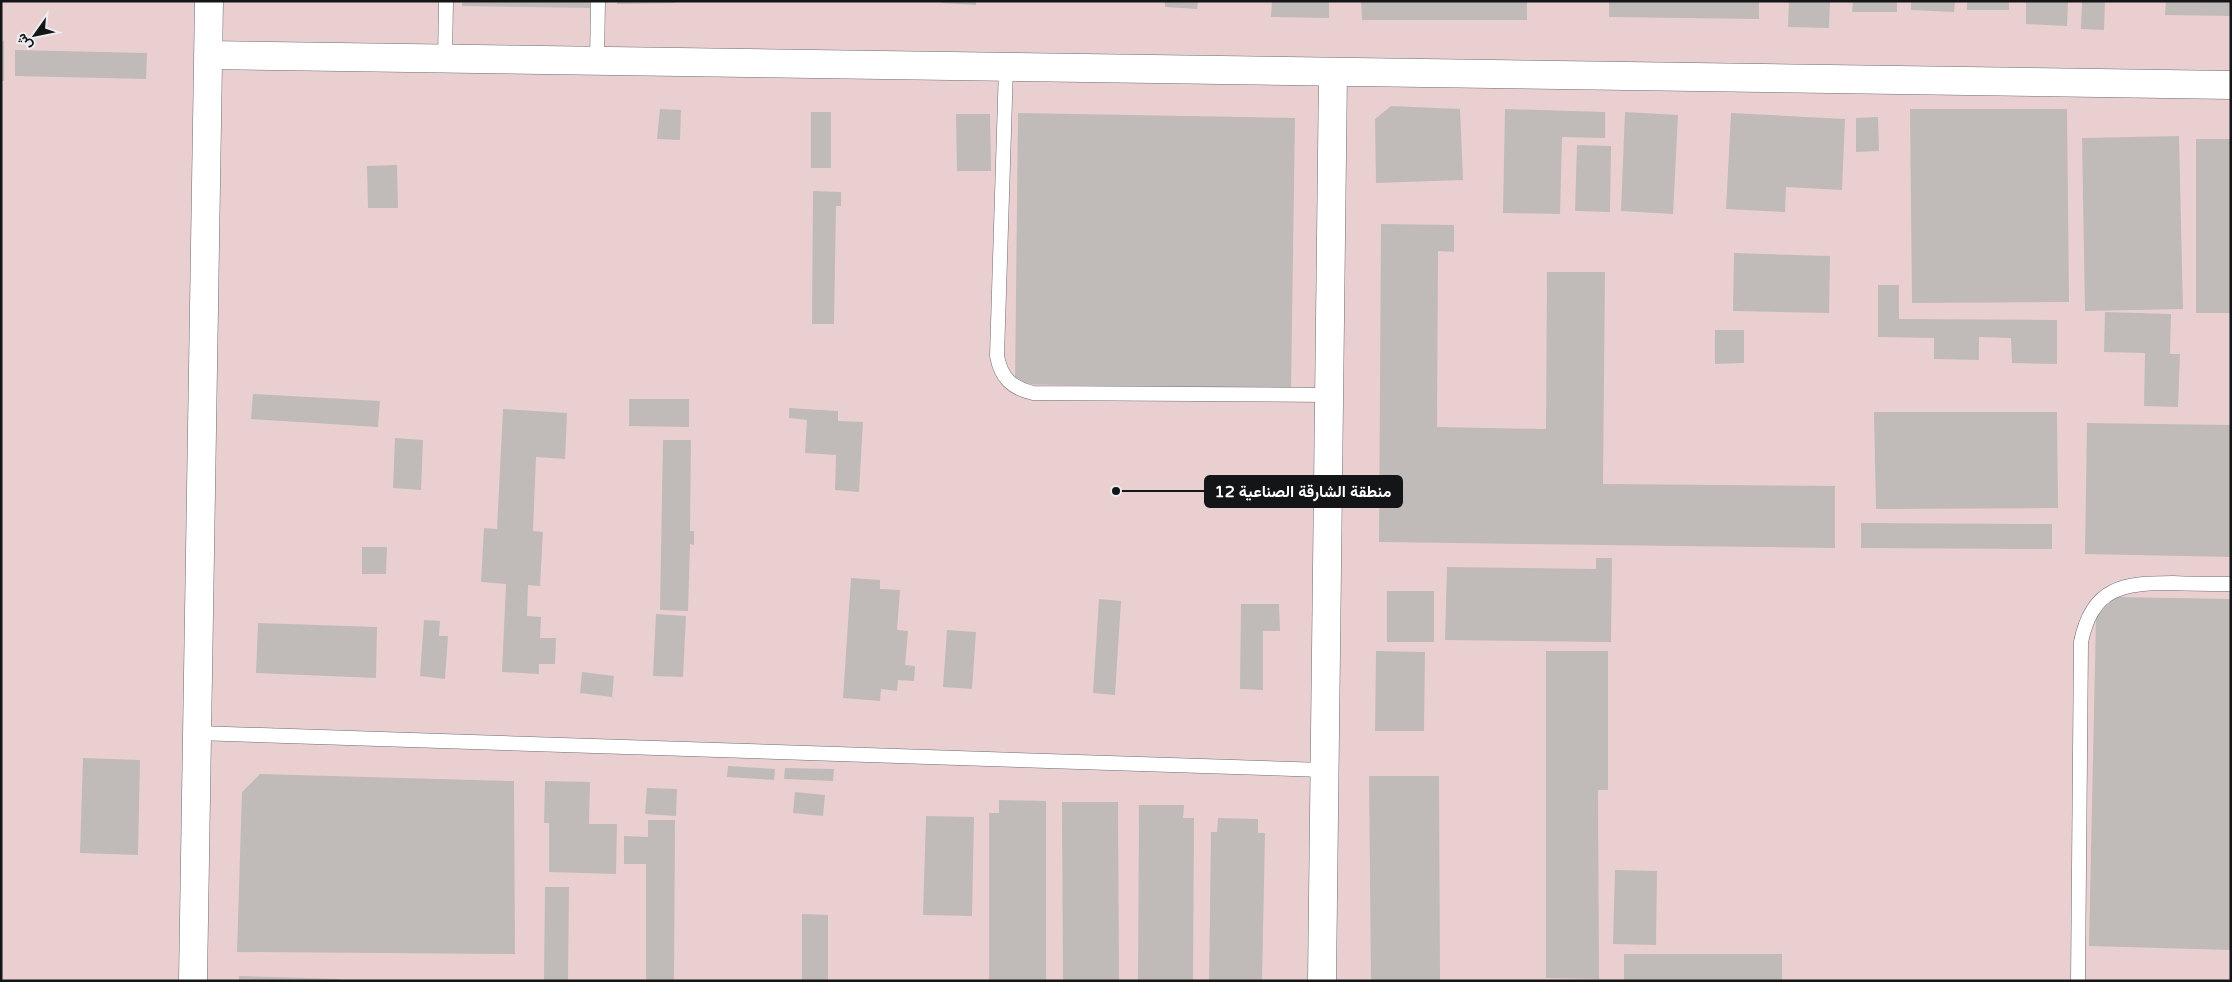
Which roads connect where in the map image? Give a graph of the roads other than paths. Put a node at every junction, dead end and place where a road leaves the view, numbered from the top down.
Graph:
1 (209, 1) edge
2 (446, 1) edge
3 (598, 1) edge
4 (208, 55) junction
5 (445, 59) junction
6 (597, 61) junction
7 (1006, 67) junction
8 (1333, 73) junction
9 (2231, 85) edge
10 (1329, 395) junction
11 (2231, 584) edge
12 (197, 732) junction
13 (1324, 770) junction
14 (192, 981) edge
15 (1322, 981) edge
16 (2078, 981) edge

1 - 4 street
2 - 5 lane
3 - 6 lane
4 - 5 street
4 - 12 street
5 - 6 street
6 - 7 street
7 - 8 street
7 - 10 lane
8 - 9 street
8 - 10 street
10 - 13 street
11 - 16 lane
12 - 13 lane
12 - 14 street
13 - 15 street

